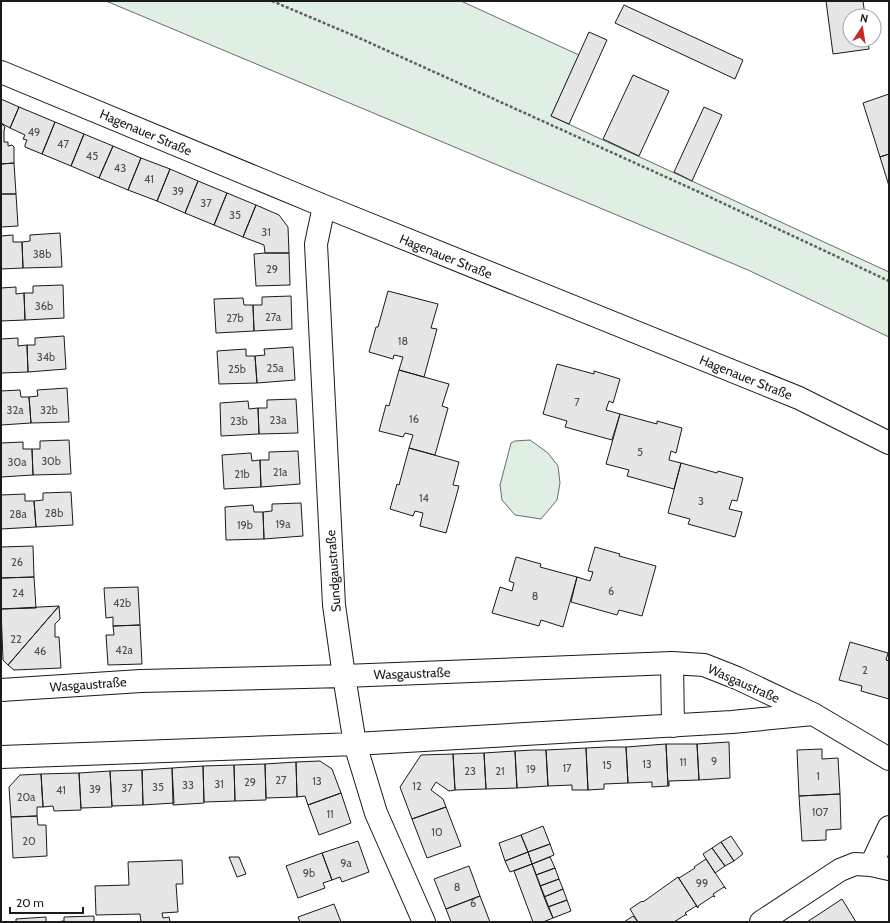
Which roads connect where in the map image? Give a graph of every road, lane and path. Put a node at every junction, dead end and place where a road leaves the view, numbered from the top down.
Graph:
1 (272, 1) edge
2 (1, 72) edge
3 (324, 206) junction
4 (889, 281) edge
5 (889, 443) edge
6 (672, 663) junction
7 (344, 676) junction
8 (1, 690) edge
9 (813, 714) junction
10 (673, 726) junction
11 (355, 744) junction
12 (1, 757) edge
13 (889, 759) edge
14 (889, 827) edge
15 (880, 867) edge
16 (424, 922) edge
17 (761, 922) edge

1 - 4 path
2 - 3 street, Hagenauer Straße
3 - 5 street, Hagenauer Straße
3 - 7 street, Sundgaustraße
6 - 7 street, Wasgaustraße
6 - 9 street, Wasgaustraße
6 - 10 street
7 - 8 street, Wasgaustraße
7 - 11 street, Sundgaustraße
9 - 10 street, Wasgaustraße
9 - 13 street, Wasgaustraße
10 - 11 street, Wasgaustraße
11 - 12 street, Wasgaustraße
11 - 16 street, Sundgaustraße
14 - 15 street
15 - 17 street

